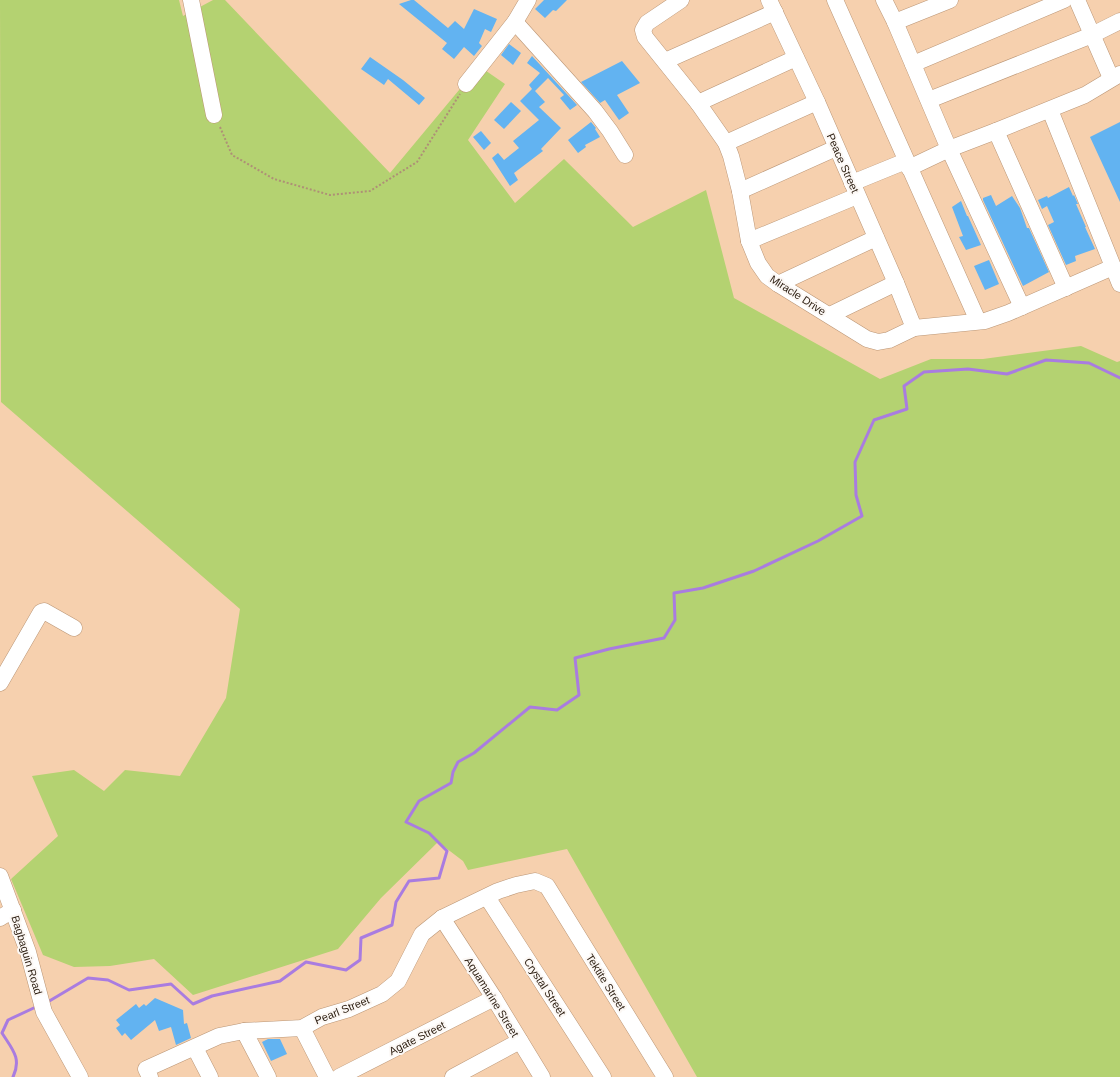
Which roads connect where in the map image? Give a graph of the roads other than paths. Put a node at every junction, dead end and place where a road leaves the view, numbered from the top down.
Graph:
1 (191, 0) edge
2 (528, 0) edge
3 (681, 0) edge
4 (835, 0) edge
5 (884, 0) edge
6 (950, 0) edge
7 (1064, 0) edge
8 (1077, 0) edge
9 (772, 6) edge
10 (1120, 21) edge
11 (515, 22) junction
12 (895, 22) junction
13 (1092, 35) junction
14 (796, 58) junction
15 (665, 62) junction
16 (913, 64) junction
17 (1116, 76) edge
18 (466, 84) road end
19 (929, 100) junction
20 (817, 102) junction
21 (698, 103) junction
22 (1050, 110) junction
23 (214, 115) road end
24 (996, 131) junction
25 (726, 142) junction
26 (836, 148) junction
27 (950, 149) junction
28 (625, 155) dead end
29 (908, 165) junction
30 (855, 189) junction
31 (740, 191) junction
32 (876, 238) junction
33 (749, 241) junction
34 (1113, 267) junction
35 (896, 283) junction
36 (778, 284) junction
37 (1120, 284) edge
38 (1066, 288) junction
39 (1022, 307) junction
40 (830, 315) junction
41 (978, 321) junction
42 (914, 328) junction
43 (74, 628) dead end
44 (0, 683) edge
45 (0, 876) edge
46 (547, 886) joint
47 (487, 897) junction
48 (7, 914) edge
49 (442, 918) junction
50 (494, 998) junction
51 (302, 1028) junction
52 (244, 1031) junction
53 (520, 1042) junction
54 (195, 1048) junction
55 (148, 1073) edge
56 (80, 1077) edge
57 (210, 1077) edge
58 (268, 1077) edge
59 (327, 1077) edge
60 (339, 1077) edge
61 (453, 1077) edge
62 (542, 1077) edge
63 (603, 1077) edge
64 (665, 1077) edge

1 - 23 street
2 - 11 street
3 - 15 street, Miracle Drive
4 - 29 street
5 - 12 street
6 - 12 street
7 - 16 street
8 - 13 street
9 - 14 street, Peace Street
9 - 15 street
10 - 13 street
11 - 18 street
11 - 28 street
12 - 16 street
13 - 17 street
13 - 19 street
14 - 20 street, Peace Street
14 - 21 street
15 - 21 street, Miracle Drive
16 - 19 street
17 - 22 street
19 - 27 street
20 - 25 street
20 - 26 street, Peace Street
21 - 25 street, Miracle Drive
22 - 24 street
22 - 34 street
24 - 27 street
24 - 38 street
25 - 31 street, Miracle Drive
26 - 30 street, Peace Street
26 - 31 street
27 - 29 street
27 - 39 street
29 - 30 street
29 - 41 street
30 - 32 street, Peace Street
30 - 33 street
31 - 33 street, Miracle Drive
32 - 35 street, Peace Street
32 - 36 street
33 - 36 street, Miracle Drive
34 - 37 street
34 - 38 street, Miracle Drive
35 - 40 street
35 - 42 street, Peace Street
36 - 40 street, Miracle Drive
38 - 39 street, Miracle Drive
39 - 41 street, Miracle Drive
40 - 42 street, Miracle Drive
41 - 42 street, Miracle Drive
43 - 44 street
45 - 48 street, Bagbaguin Road
46 - 47 street, Pearl Street
46 - 64 street, Tektite Street
47 - 49 street, Pearl Street
47 - 63 street, Crystal Street
48 - 56 street, Bagbaguin Road
49 - 50 street, Aquamarine Street
49 - 51 street, Pearl Street
50 - 53 street, Aquamarine Street
50 - 60 street, Agate Street
51 - 52 street, Pearl Street
51 - 59 street
52 - 54 street, Pearl Street
52 - 58 street
53 - 61 street
53 - 62 street, Aquamarine Street
54 - 55 street, Pearl Street
54 - 57 street

